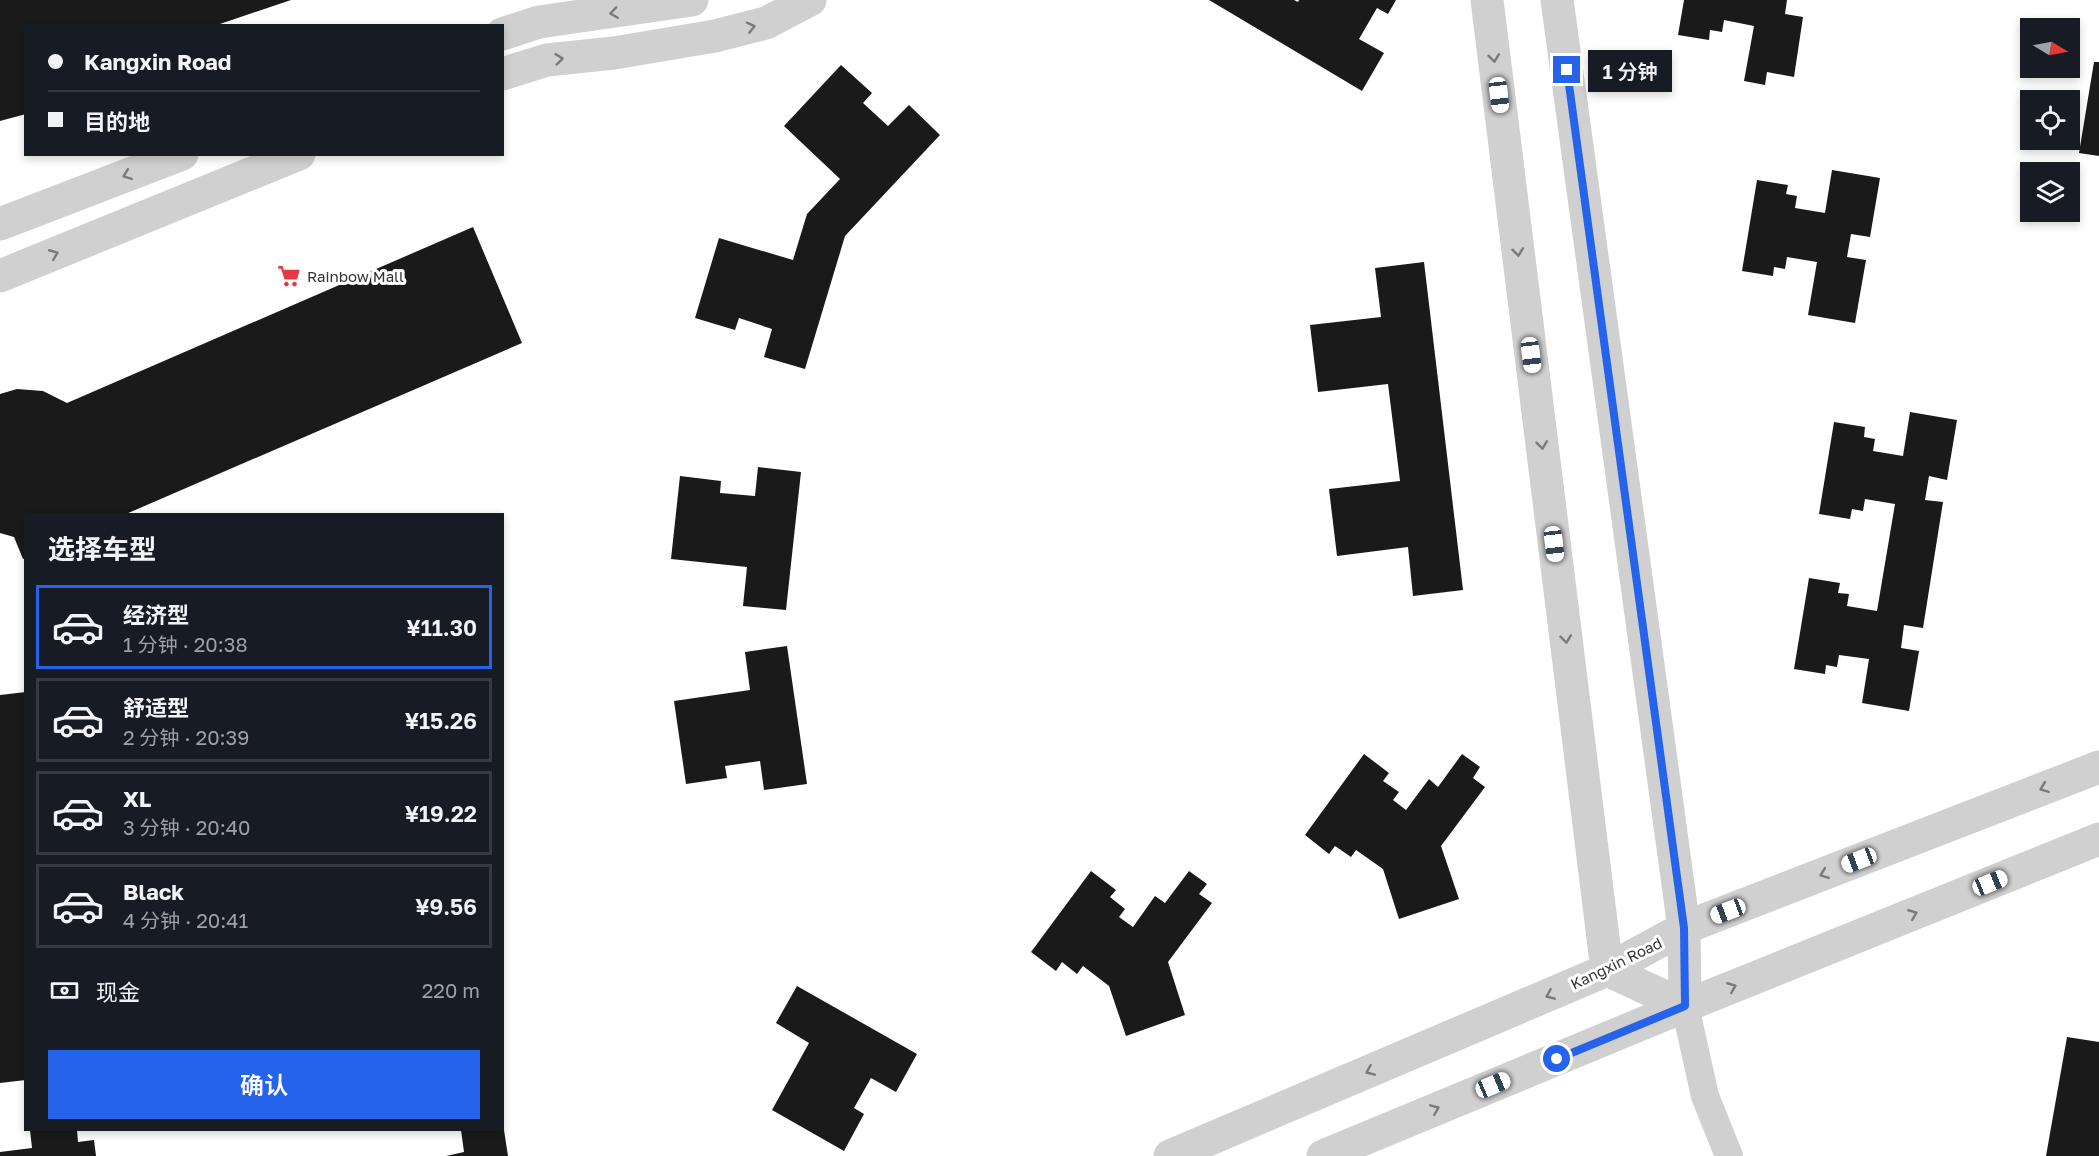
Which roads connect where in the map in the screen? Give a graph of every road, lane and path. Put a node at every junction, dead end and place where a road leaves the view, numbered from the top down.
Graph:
1 (692, 0) edge
2 (810, 0) edge
3 (1487, 0) edge
4 (1557, 0) edge
5 (504, 33) edge
6 (504, 73) edge
7 (177, 156) edge
8 (289, 156) edge
9 (259, 162) edge
10 (0, 224) edge
11 (0, 276) edge
12 (2099, 767) edge
13 (2099, 839) edge
14 (1684, 928) junction
15 (1607, 970) junction
16 (1685, 1006) junction
17 (1170, 1156) edge
18 (1323, 1156) edge
19 (1729, 1156) edge

1 -> 5 street
6 -> 2 street
3 -> 15 street
4 - 14 street
7 -> 10 street
8 - 9 street
11 -> 9 street
12 -> 14 street, Kangxin Road
16 -> 13 street
14 - 15 street, Kangxin Road
14 - 16 street
15 - 16 street
15 -> 17 street, Kangxin Road
18 -> 16 street
16 - 19 street

